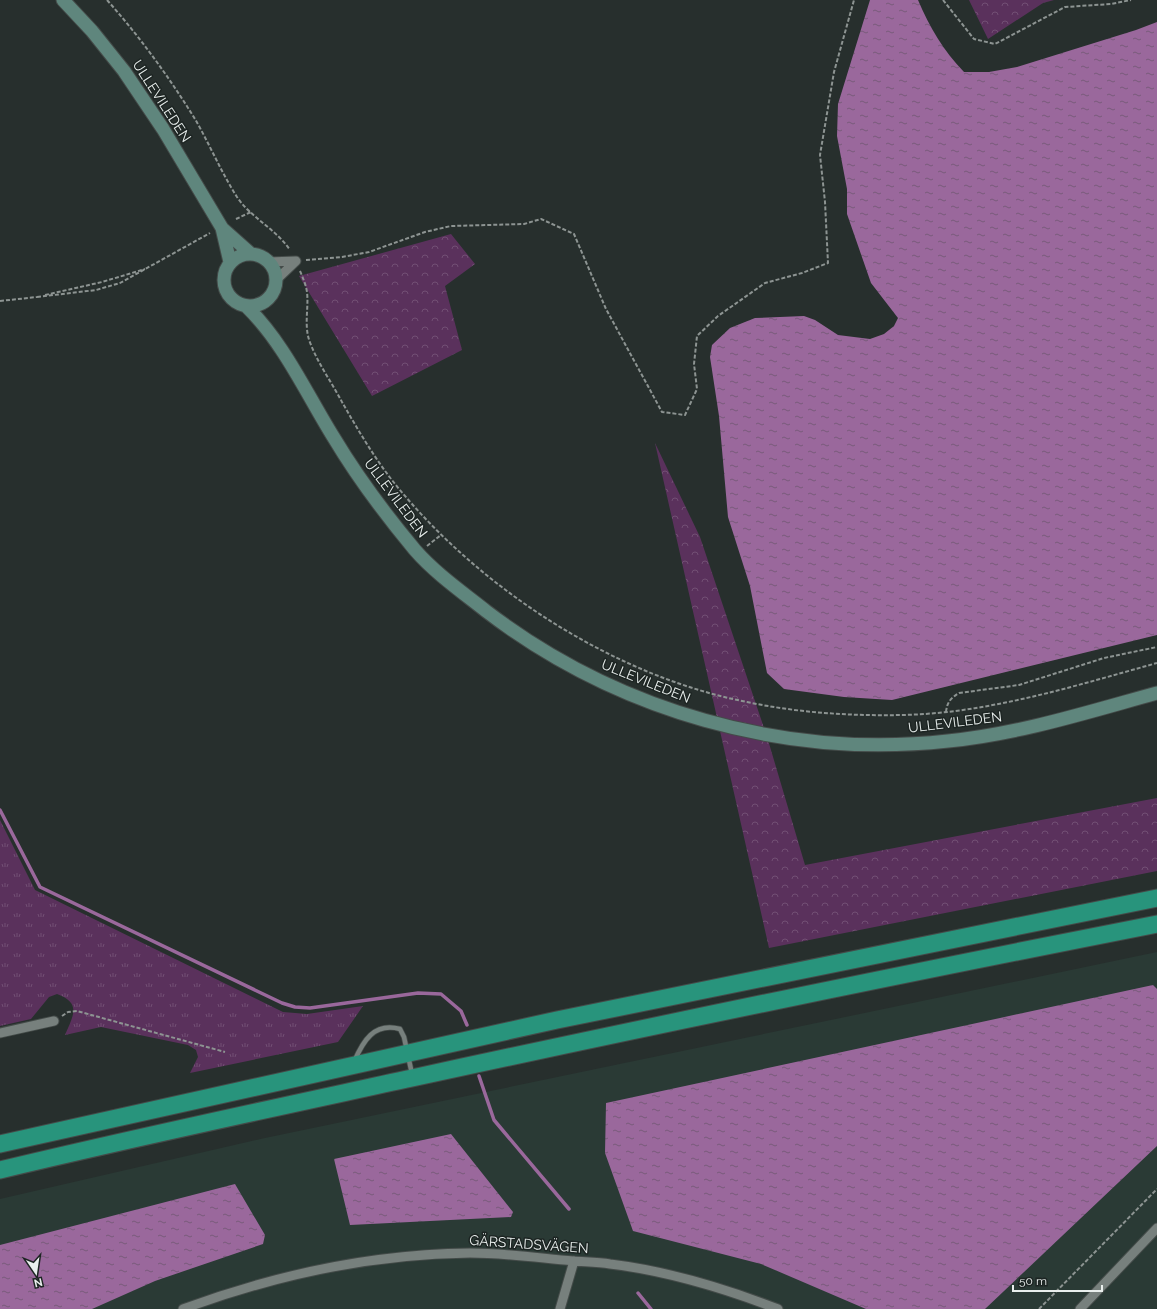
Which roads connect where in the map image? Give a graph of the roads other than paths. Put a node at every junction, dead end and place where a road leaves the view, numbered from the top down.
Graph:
1 (63, 0) edge
2 (222, 228) junction
3 (250, 253) junction
4 (230, 262) junction
5 (269, 262) junction
6 (276, 280) junction
7 (267, 300) junction
8 (246, 306) junction
9 (272, 334) junction
10 (1157, 693) edge
11 (1157, 898) edge
12 (1157, 924) edge
13 (54, 1021) road end
14 (0, 1033) edge
15 (408, 1053) junction
16 (352, 1065) junction
17 (413, 1078) junction
18 (0, 1144) edge
19 (0, 1170) edge
20 (1157, 1228) edge
21 (574, 1261) junction
22 (188, 1308) edge
23 (560, 1309) edge
24 (778, 1309) edge
25 (1080, 1309) edge

1 - 2 main road, ULLEVILEDEN
2 - 3 main road, ULLEVILEDEN
2 - 4 main road, ULLEVILEDEN
3 - 4 main road
3 - 5 main road
4 - 8 main road
5 - 6 main road
5 - 6 street
6 - 7 main road
7 - 8 main road
7 - 9 main road, ULLEVILEDEN
8 - 9 main road, ULLEVILEDEN
9 - 10 main road, ULLEVILEDEN
11 - 15 highway
12 - 17 highway
13 - 14 street
15 - 16 highway
15 - 16 lane
15 - 17 lane
16 - 18 highway
17 - 19 highway
20 - 25 street
21 - 22 street, GÄRSTADSVÄGEN
21 - 23 street
21 - 24 street, GÄRSTADSVÄGEN

